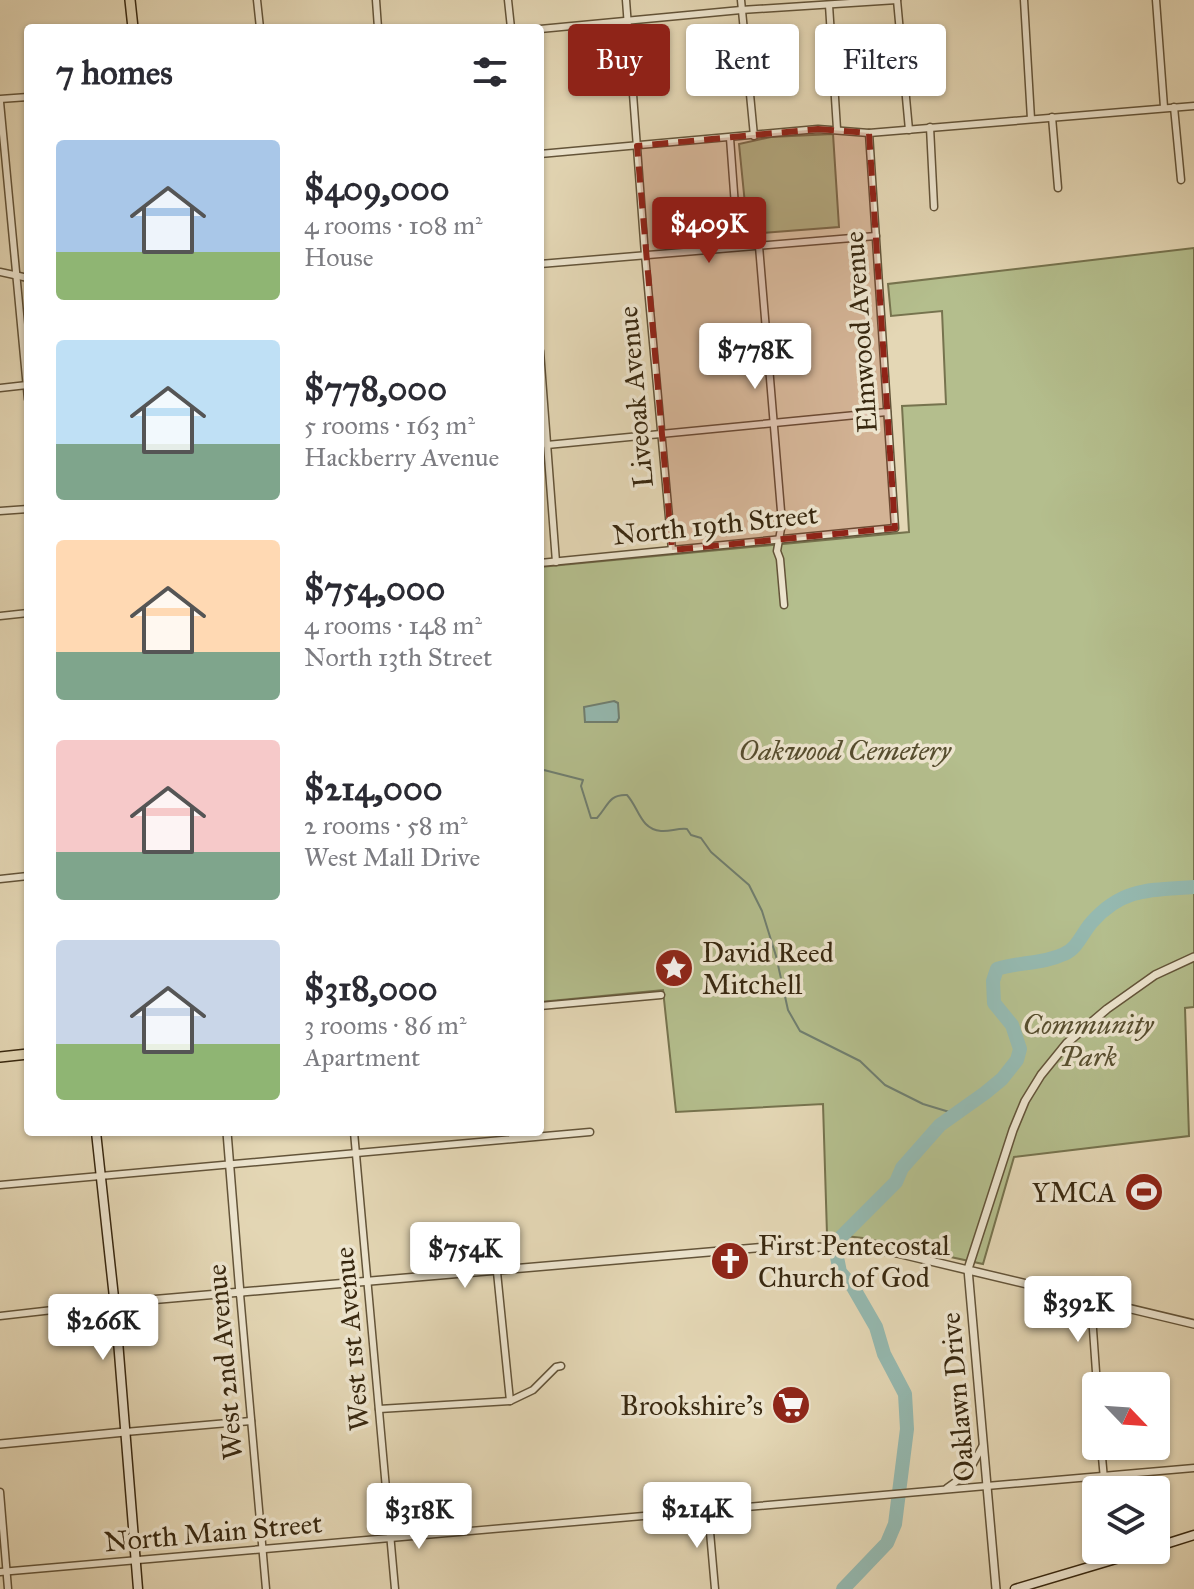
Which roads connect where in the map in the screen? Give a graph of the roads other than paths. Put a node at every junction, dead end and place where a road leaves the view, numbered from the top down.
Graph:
1 (130, 0) edge
2 (257, 0) edge
3 (376, 0) edge
4 (508, 0) edge
5 (626, 0) edge
6 (741, 0) edge
7 (897, 0) edge
8 (1024, 0) edge
9 (1156, 0) edge
10 (829, 5) junction
11 (741, 10) junction
12 (628, 22) junction
13 (133, 24) edge
14 (260, 24) edge
15 (378, 24) edge
16 (511, 24) edge
17 (544, 29) edge
18 (24, 97) edge
19 (0, 100) edge
20 (1194, 106) edge
21 (1164, 107) junction
22 (1174, 107) junction
23 (1052, 117) junction
24 (1031, 119) junction
25 (930, 127) junction
26 (837, 129) junction
27 (909, 130) junction
28 (869, 133) junction
29 (754, 136) junction
30 (730, 138) junction
31 (637, 146) junction
32 (544, 154) edge
33 (2, 155) edge
34 (1181, 180) dead end
35 (1058, 188) dead end
36 (934, 207) dead end
37 (876, 236) junction
38 (759, 246) junction
39 (738, 247) junction
40 (645, 255) junction
41 (544, 264) edge
42 (0, 272) edge
43 (16, 277) junction
44 (24, 278) edge
45 (24, 356) edge
46 (24, 385) edge
47 (0, 388) edge
48 (544, 405) edge
49 (887, 412) junction
50 (772, 423) junction
51 (660, 434) junction
52 (547, 445) junction
53 (24, 509) edge
54 (0, 511) edge
55 (895, 528) joint
56 (779, 540) junction
57 (672, 550) junction
58 (556, 562) junction
59 (544, 563) edge
60 (784, 605) dead end
61 (24, 613) edge
62 (0, 616) edge
63 (24, 876) edge
64 (0, 879) edge
65 (1194, 957) edge
66 (661, 995) dead end
67 (544, 1006) edge
68 (24, 1054) edge
69 (0, 1057) edge
70 (590, 1132) dead end
71 (96, 1136) edge
72 (227, 1136) edge
73 (354, 1136) edge
74 (356, 1153) junction
75 (230, 1165) junction
76 (101, 1176) junction
77 (0, 1185) edge
78 (968, 1269) junction
79 (497, 1272) junction
80 (368, 1282) junction
81 (240, 1294) junction
82 (1091, 1301) junction
83 (114, 1303) junction
84 (0, 1316) edge
85 (1194, 1324) edge
86 (561, 1366) dead end
87 (1096, 1372) edge
88 (510, 1401) junction
89 (379, 1409) junction
90 (251, 1421) junction
91 (125, 1432) junction
92 (984, 1442) junction
93 (0, 1444) edge
94 (1102, 1460) edge
95 (1194, 1468) edge
96 (1104, 1475) junction
97 (987, 1486) junction
98 (946, 1489) junction
99 (0, 1492) edge
100 (708, 1509) junction
101 (1194, 1535) edge
102 (390, 1538) junction
103 (1170, 1543) edge
104 (262, 1550) junction
105 (135, 1562) junction
106 (1087, 1564) edge
107 (3, 1572) edge
108 (8, 1589) edge
109 (138, 1589) edge
110 (266, 1589) edge
111 (395, 1589) edge
112 (715, 1589) edge
113 (996, 1589) edge
114 (1015, 1589) edge

1 - 13 main road
2 - 14 street
3 - 15 street
4 - 16 street
5 - 12 street, Liveoak Avenue
6 - 11 street
7 - 10 street
7 - 27 street
8 - 24 street
9 - 21 street
10 - 11 street
10 - 26 street
11 - 12 street
11 - 29 street
12 - 17 street
12 - 31 street, Liveoak Avenue
18 - 19 street
19 - 33 street
20 - 22 street
21 - 22 street
21 - 23 street
22 - 34 street
23 - 24 street
23 - 35 street
24 - 25 street
25 - 27 street
25 - 36 street
26 - 28 street
26 - 29 street
27 - 28 street
28 - 37 street, Elmwood Avenue
29 - 30 street
30 - 31 street
30 - 39 street
31 - 32 street
31 - 40 street, Liveoak Avenue
33 - 43 street
37 - 38 street
37 - 49 street, Elmwood Avenue
38 - 39 street
38 - 50 street
39 - 40 street
40 - 41 street
40 - 51 street, Liveoak Avenue
42 - 43 street
43 - 44 street
43 - 45 street
46 - 47 street
48 - 52 street
49 - 50 street
49 - 55 street, Elmwood Avenue
50 - 51 street
50 - 56 street
51 - 52 street
51 - 57 street, Liveoak Avenue
52 - 58 street
53 - 54 street
55 - 56 street, North 19th Street
56 - 57 street, North 19th Street
56 - 60 street
57 - 58 street, North 19th Street
58 - 59 street, North 19th Street
61 - 62 street
63 - 64 street
65 - 78 street, Oaklawn Drive
66 - 67 street
68 - 69 main road
70 - 74 street
71 - 76 main road
72 - 75 street, West 2nd Avenue
73 - 74 street, West 1st Avenue
74 - 75 street
74 - 80 street, West 1st Avenue
75 - 76 street
75 - 81 street, West 2nd Avenue
76 - 77 street
76 - 83 main road
78 - 79 street
78 - 82 street
78 - 92 street, Oaklawn Drive
79 - 80 street
79 - 88 street
80 - 81 street
80 - 89 street, West 1st Avenue
81 - 83 street
81 - 90 street, West 2nd Avenue
82 - 85 street
82 - 87 street
83 - 84 street
83 - 91 main road
86 - 88 street
88 - 89 street
89 - 102 street, West 1st Avenue
90 - 91 street
90 - 104 street, West 2nd Avenue
91 - 93 street
91 - 105 main road
92 - 97 street, Oaklawn Drive
92 - 98 street
94 - 96 street
95 - 96 street, North Main Street
96 - 97 street, North Main Street
97 - 98 street, North Main Street
97 - 113 street, Oaklawn Drive
98 - 100 street, North Main Street
99 - 107 street
100 - 102 street, North Main Street
100 - 112 street
101 - 103 main road
102 - 104 street, North Main Street
102 - 111 street, West 1st Avenue
104 - 105 street, North Main Street
104 - 110 street, West 2nd Avenue
105 - 107 street, North Main Street
105 - 109 main road
106 - 114 main road
107 - 108 street

